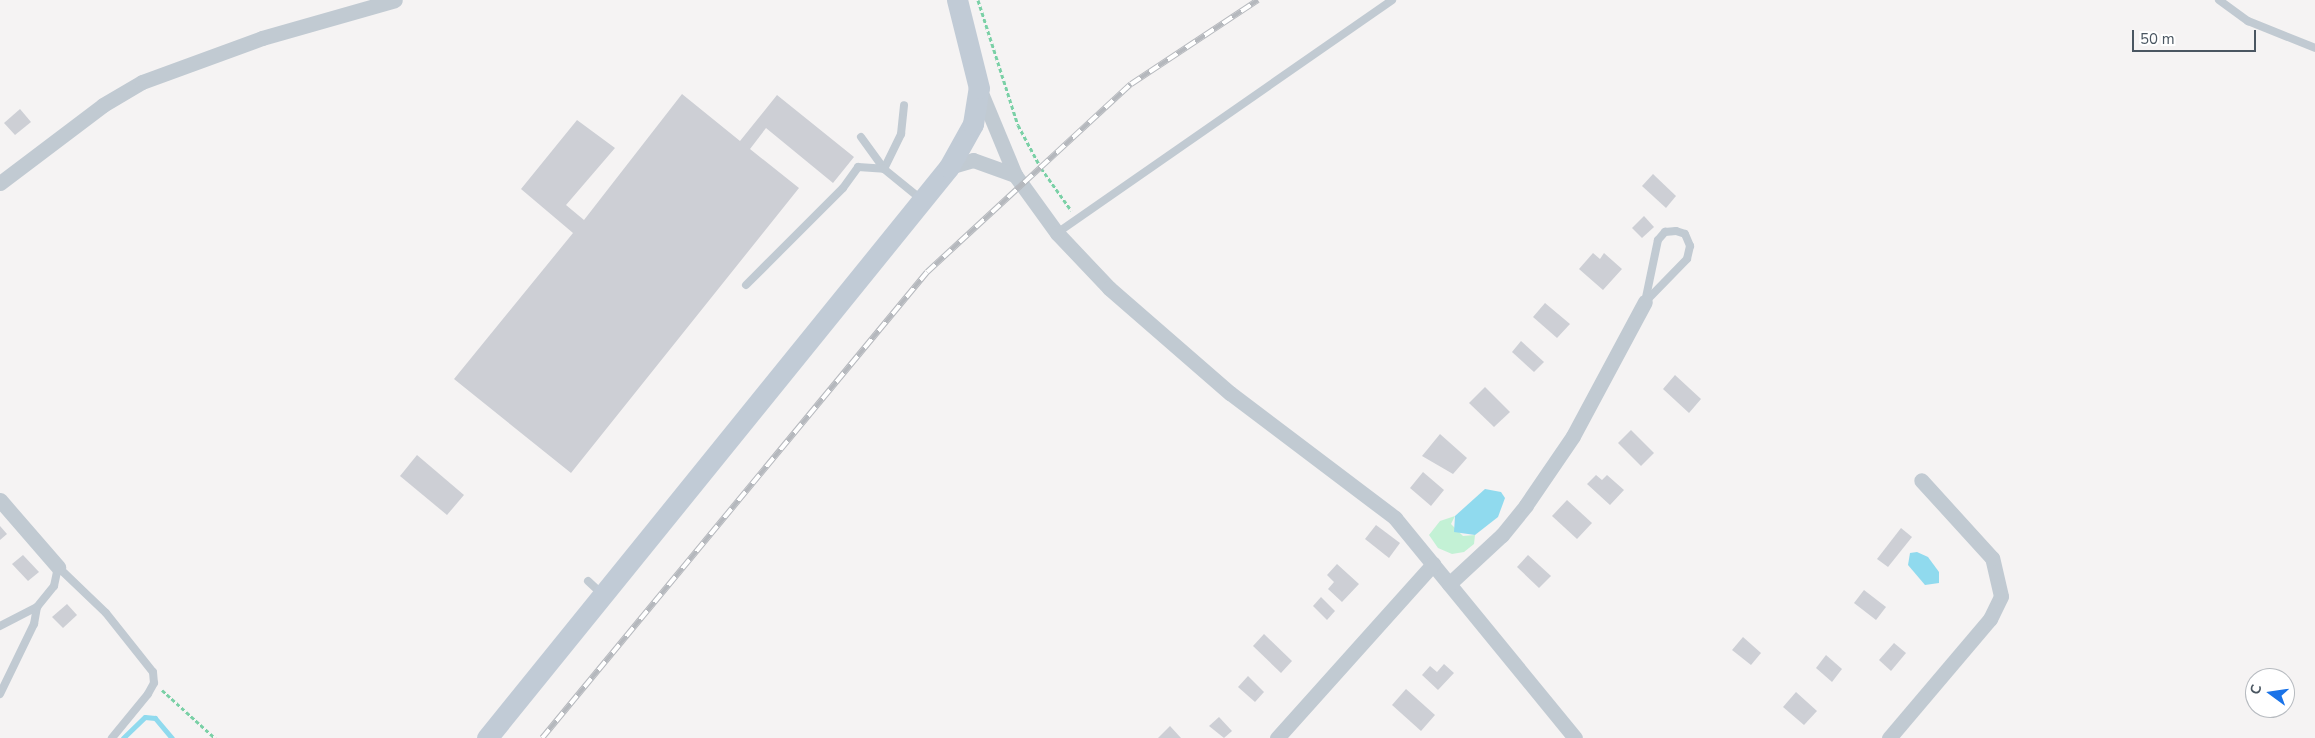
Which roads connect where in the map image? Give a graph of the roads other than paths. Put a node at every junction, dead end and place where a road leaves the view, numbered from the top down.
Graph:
1 (395, 0) edge
2 (957, 0) edge
3 (1392, 0) edge
4 (2219, 0) edge
5 (2315, 48) edge
6 (980, 88) junction
7 (904, 105) dead end
8 (861, 137) dead end
9 (949, 167) junction
10 (884, 170) junction
11 (1015, 175) junction
12 (0, 183) edge
13 (923, 200) junction
14 (1057, 234) junction
15 (746, 285) dead end
16 (1645, 302) junction
17 (1920, 480) dead end
18 (0, 500) edge
19 (1432, 564) junction
20 (58, 568) junction
21 (588, 581) dead end
22 (1449, 584) junction
23 (605, 596) junction
24 (37, 607) junction
25 (0, 626) edge
26 (0, 694) edge
27 (112, 738) edge
28 (487, 738) edge
29 (1277, 738) edge
30 (1575, 738) edge
31 (1888, 738) edge

1 - 12 street
2 - 6 street
3 - 14 lane
4 - 5 lane
6 - 9 street
6 - 11 street
7 - 10 lane
8 - 10 lane
9 - 11 street
9 - 13 street
10 - 13 lane
10 - 15 lane
11 - 14 street
13 - 23 street
14 - 19 street
16 - 16 lane
16 - 22 street
17 - 31 street
18 - 20 street
19 - 22 street
19 - 29 street
20 - 24 lane
20 - 27 lane
21 - 23 lane
22 - 30 street
23 - 28 street
24 - 25 lane
24 - 26 lane

